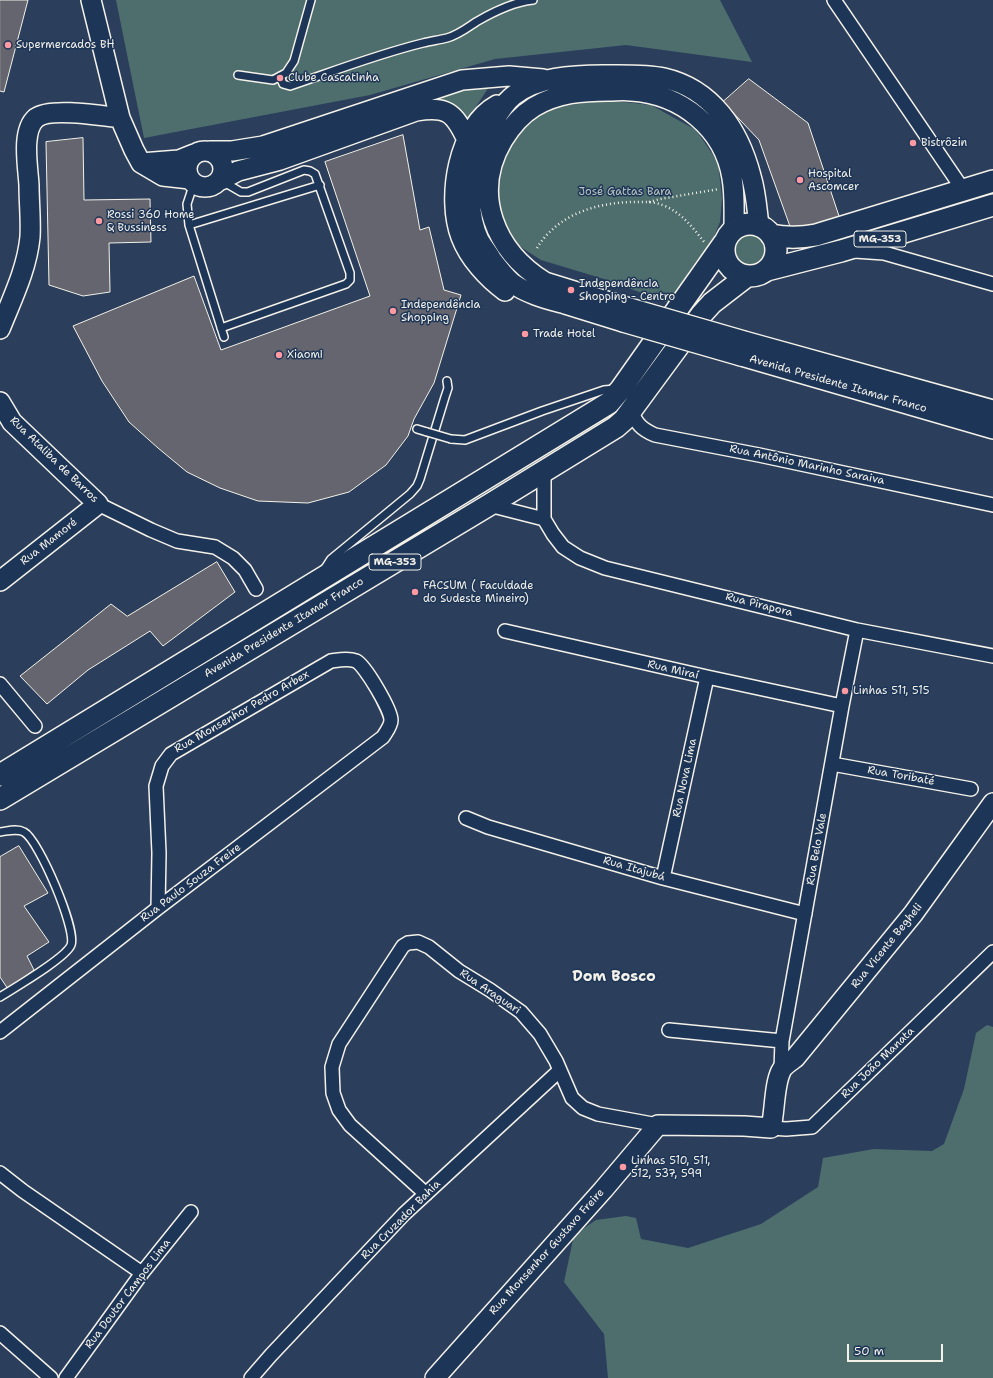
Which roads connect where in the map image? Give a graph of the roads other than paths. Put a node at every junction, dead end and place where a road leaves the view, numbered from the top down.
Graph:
1 (91, 0) edge
2 (312, 0) edge
3 (533, 0) edge
4 (834, 0) edge
5 (238, 75) dead end
6 (280, 76) junction
7 (546, 79) junction
8 (511, 97) junction
9 (120, 118) junction
10 (467, 140) junction
11 (202, 152) junction
12 (141, 163) junction
13 (221, 180) junction
14 (192, 181) junction
15 (993, 181) edge
16 (320, 185) junction
17 (964, 190) junction
18 (993, 205) edge
19 (189, 225) junction
20 (765, 231) junction
21 (725, 243) junction
22 (841, 251) junction
23 (767, 270) junction
24 (747, 276) junction
25 (993, 284) edge
26 (625, 315) junction
27 (601, 316) junction
28 (221, 328) junction
29 (0, 329) edge
30 (224, 337) dead end
31 (743, 348) junction
32 (447, 381) dead end
33 (621, 389) junction
34 (0, 402) edge
35 (993, 410) edge
36 (631, 411) junction
37 (417, 429) dead end
38 (993, 429) edge
39 (544, 471) junction
40 (98, 504) junction
41 (489, 505) junction
42 (993, 505) edge
43 (544, 519) junction
44 (0, 580) edge
45 (317, 582) junction
46 (256, 589) dead end
47 (857, 630) junction
48 (505, 631) dead end
49 (993, 656) edge
50 (707, 677) junction
51 (0, 684) edge
52 (842, 706) junction
53 (35, 726) dead end
54 (383, 737) joint
55 (832, 764) junction
56 (0, 775) edge
57 (971, 789) dead end
58 (0, 799) edge
59 (993, 803) edge
60 (466, 818) dead end
61 (0, 832) edge
62 (664, 878) junction
63 (158, 908) junction
64 (805, 914) junction
65 (993, 952) edge
66 (0, 997) edge
67 (669, 1030) dead end
68 (0, 1032) edge
69 (782, 1041) junction
70 (559, 1071) junction
71 (779, 1077) junction
72 (658, 1125) junction
73 (744, 1126) junction
74 (771, 1128) junction
75 (0, 1173) edge
76 (426, 1194) junction
77 (191, 1212) dead end
78 (142, 1273) junction
79 (0, 1333) edge
80 (51, 1378) edge
81 (66, 1378) edge
82 (251, 1378) edge
83 (435, 1378) edge

1 - 9 main road
2 - 6 lane
3 - 6 lane
4 - 17 street
5 - 6 lane
7 - 8 main road, Avenida Presidente Itamar Franco
7 - 11 main road
7 - 20 main road, Avenida Presidente Itamar Franco
8 - 10 main road
8 - 27 main road, Avenida Presidente Itamar Franco
9 - 12 main road
9 - 29 main road
10 - 13 main road
10 - 27 main road
11 - 12 main road
11 - 13 main road
11 - 14 main road
12 - 14 main road
13 - 14 main road
13 - 16 lane
14 - 19 lane
15 - 17 main road, MG-353
16 - 19 lane
16 - 28 lane
17 - 20 main road, MG-353
18 - 22 main road, MG-353
19 - 28 lane
20 - 21 main road, MG-353
20 - 23 main road
21 - 24 main road
21 - 26 main road, Avenida Presidente Itamar Franco
21 - 33 main road, Avenida Presidente Itamar Franco / MG-353
22 - 23 main road, MG-353
22 - 25 street
23 - 24 main road, MG-353
24 - 36 main road, Avenida Presidente Itamar Franco / MG-353
26 - 27 main road, Avenida Presidente Itamar Franco
26 - 31 main road, Avenida Presidente Itamar Franco, bridge
28 - 30 lane
31 - 35 main road, Avenida Presidente Itamar Franco
31 - 38 main road, Avenida Presidente Itamar Franco
32 - 45 lane
33 - 37 lane, bridge
33 - 45 main road, Avenida Presidente Itamar Franco / MG-353
34 - 40 main road, Rua Ataliba de Barros
36 - 39 main road, Avenida Presidente Itamar Franco / MG-353
36 - 42 street, Rua Antônio Marinho Saraiva
39 - 41 main road, Avenida Presidente Itamar Franco / MG-353
39 - 43 street
40 - 44 main road, Rua Mamoré
40 - 46 street, Rua Ataliba de Barros
41 - 43 street
41 - 58 main road, Avenida Presidente Itamar Franco / MG-353
43 - 47 street, Rua Pirapora
45 - 56 main road, Avenida Presidente Itamar Franco / MG-353
47 - 49 street, Rua Pirapora
47 - 52 street, Rua Belo Vale
48 - 50 street, Rua Miraí
50 - 52 street, Rua Miraí
50 - 62 street, Rua Nova Lima
51 - 53 street
52 - 55 street, Rua Belo Vale
54 - 63 street, Rua Paulo Souza Freire
54 - 63 street, Rua Monsenhor Pedro Arbex
55 - 57 street, Rua Toribaté
55 - 64 street, Rua Belo Vale
59 - 71 main road, Rua Vicente Begheli
60 - 62 street, Rua Itajubá
61 - 66 lane
62 - 64 street, Rua Itajubá
63 - 68 street, Rua Paulo Souza Freire
64 - 69 street, Rua Belo Vale
65 - 74 street, Rua João Manata
67 - 69 street
69 - 71 street, Rua Belo Vale
70 - 72 street, Rua Araguari
70 - 76 street, Rua Cruzador Bahia
70 - 76 street, Rua Araguari
71 - 73 main road, Rua Vicente Begheli
71 - 74 main road
72 - 73 main road, Rua Araguari
72 - 83 main road, Rua Monsenhor Gustavo Freire
73 - 74 main road, Rua João Manata
75 - 78 street
76 - 82 street, Rua Cruzador Bahia
77 - 78 street, Rua Doutor Campos Lima
78 - 81 street, Rua Doutor Campos Lima
79 - 80 street

